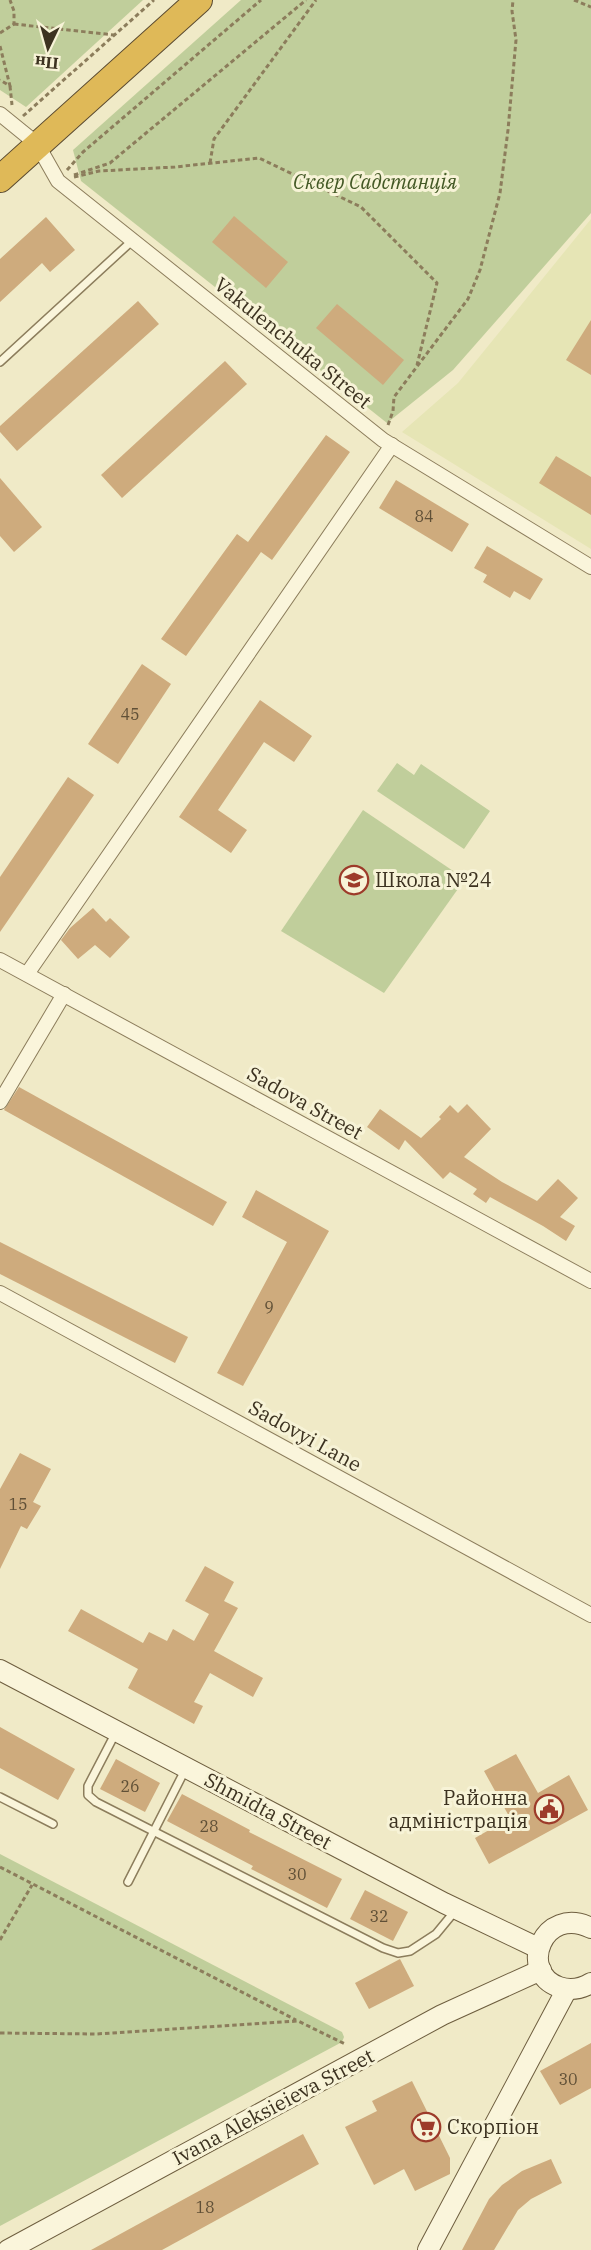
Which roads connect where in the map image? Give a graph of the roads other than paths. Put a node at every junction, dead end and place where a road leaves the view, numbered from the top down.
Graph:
1 (199, 0) edge
2 (0, 114) edge
3 (37, 144) junction
4 (0, 179) edge
5 (133, 240) junction
6 (0, 362) edge
7 (387, 442) junction
8 (591, 567) edge
9 (0, 960) edge
10 (27, 974) junction
11 (64, 994) junction
12 (0, 1102) edge
13 (591, 1281) edge
14 (0, 1293) edge
15 (591, 1615) edge
16 (0, 1670) edge
17 (117, 1731) junction
18 (186, 1768) junction
19 (0, 1797) edge
20 (53, 1824) dead end
21 (154, 1831) junction
22 (128, 1882) dead end
23 (456, 1909) junction
24 (591, 1928) edge
25 (538, 1948) junction
26 (541, 1970) junction
27 (591, 1983) edge
28 (567, 1989) junction
29 (8, 2250) edge
30 (429, 2250) edge

1 - 3 highway
2 - 3 street, Vakulenchuka Street
3 - 4 highway
3 - 5 street, Vakulenchuka Street
5 - 6 lane
5 - 7 street, Vakulenchuka Street
7 - 8 street, Vakulenchuka Street
7 - 10 street
9 - 10 street, Sadova Street
10 - 11 street, Sadova Street
11 - 12 street
11 - 13 street, Sadova Street
14 - 15 street, Sadovyi Lane
16 - 17 street, Shmidta Street
17 - 18 street, Shmidta Street
17 - 21 lane
18 - 21 lane
18 - 23 street, Shmidta Street
19 - 20 lane
21 - 22 lane
21 - 23 lane
23 - 25 street, Shmidta Street
24 - 25 street
25 - 26 street
26 - 28 street
26 - 29 street, Ivana Aleksieieva Street
27 - 28 street
28 - 30 street

